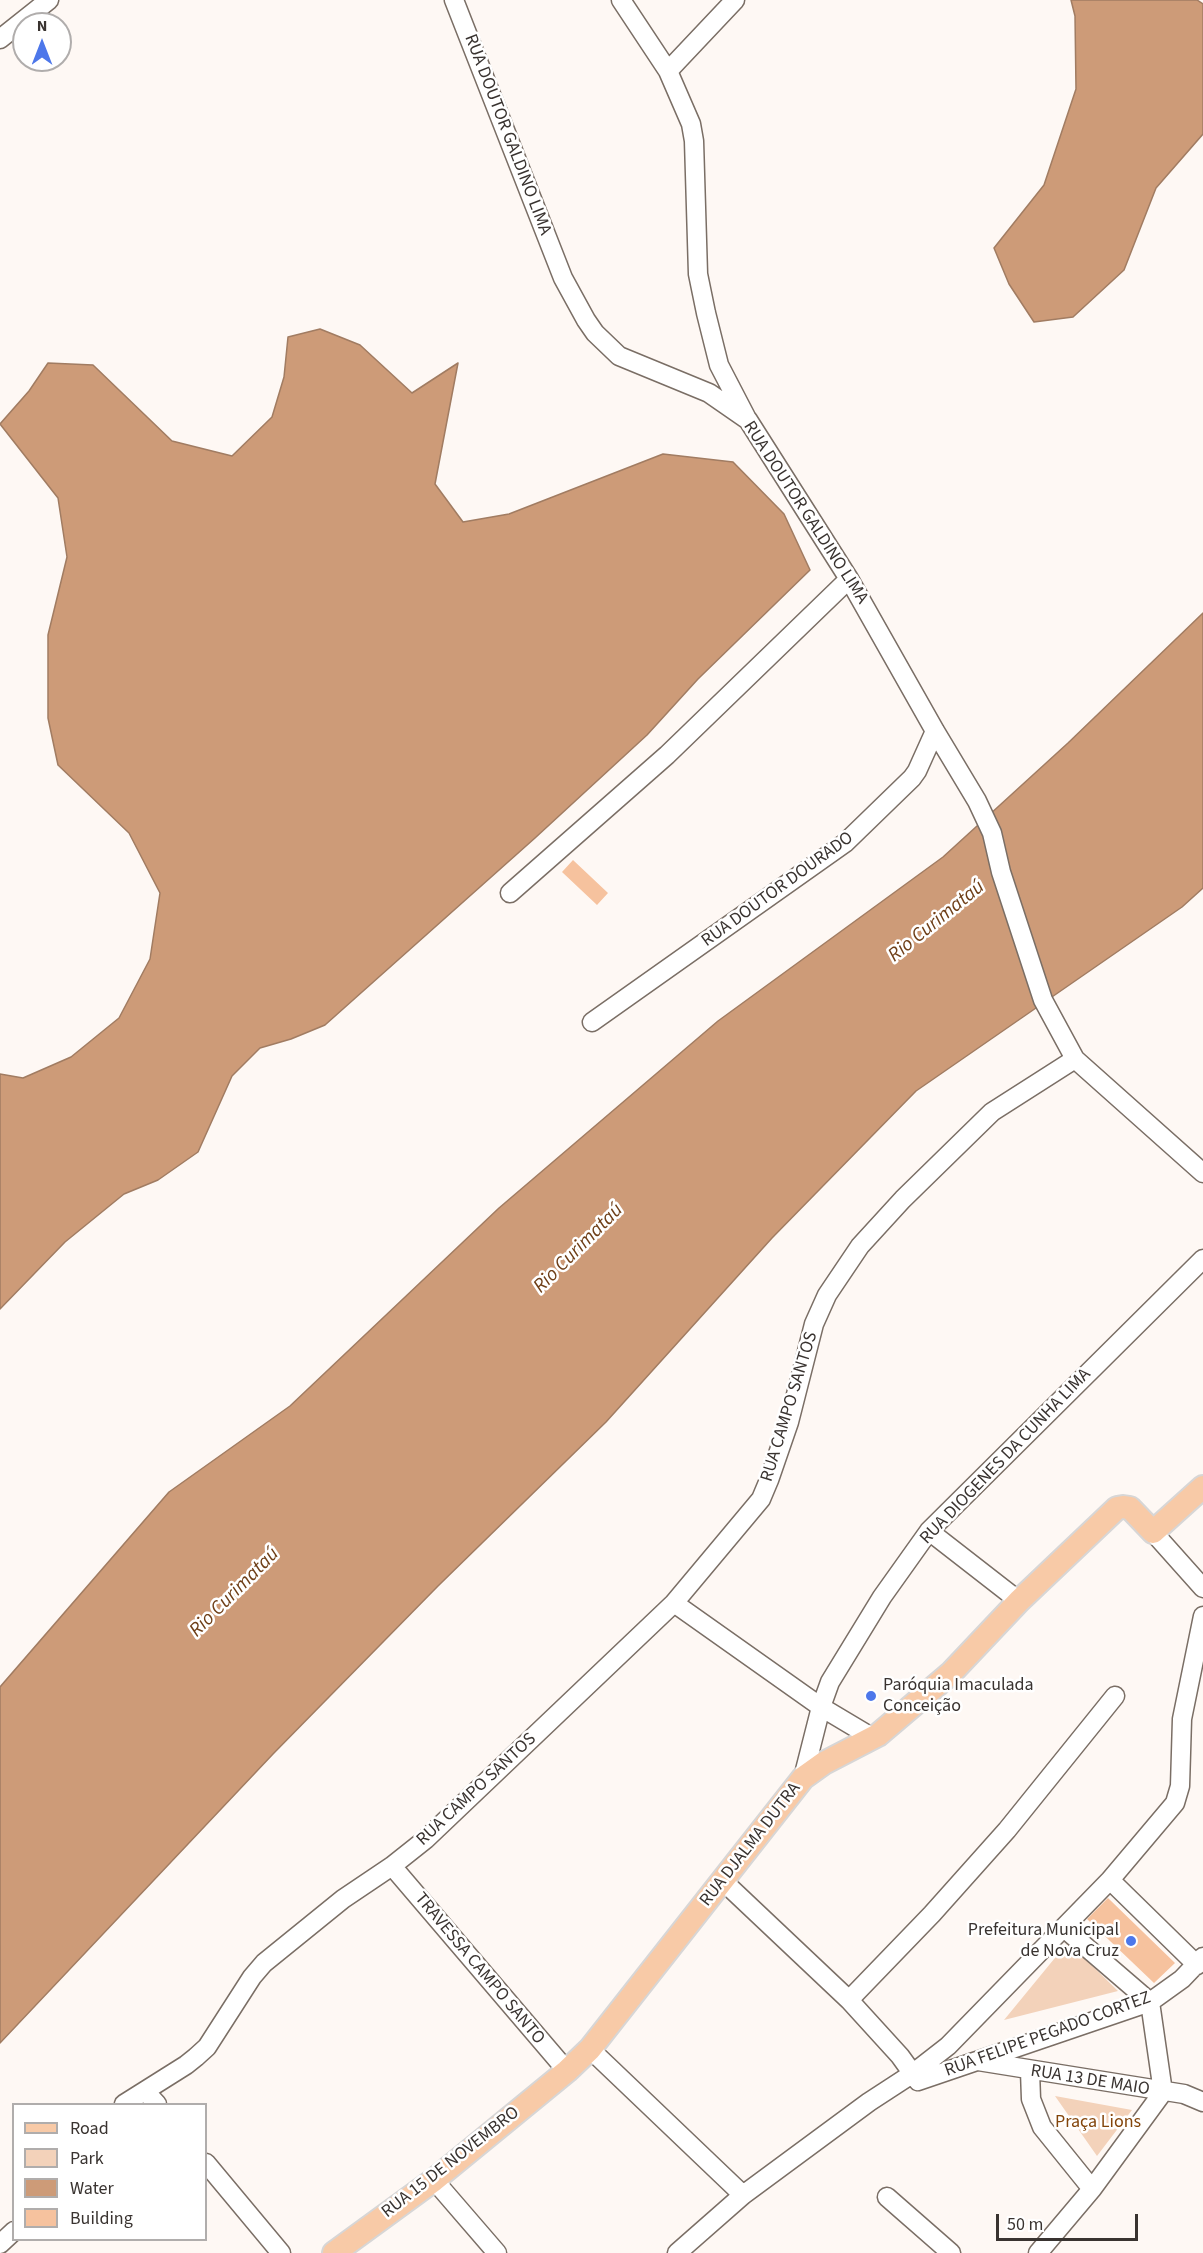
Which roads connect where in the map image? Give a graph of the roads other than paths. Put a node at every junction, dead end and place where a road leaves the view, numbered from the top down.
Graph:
1 (49, 0) edge
2 (454, 0) edge
3 (621, 0) edge
4 (735, 0) edge
5 (0, 39) edge
6 (668, 71) junction
7 (748, 420) junction
8 (849, 579) junction
9 (934, 731) junction
10 (510, 893) dead end
11 (592, 1022) dead end
12 (1075, 1059) junction
13 (1203, 1173) edge
14 (1203, 1259) edge
15 (1203, 1486) edge
16 (928, 1531) junction
17 (1153, 1532) junction
18 (1203, 1588) edge
19 (1019, 1601) junction
20 (674, 1603) junction
21 (1203, 1616) edge
22 (1115, 1696) dead end
23 (821, 1707) junction
24 (873, 1738) junction
25 (803, 1778) junction
26 (392, 1866) junction
27 (1110, 1880) junction
28 (723, 1881) junction
29 (1064, 1928) junction
30 (1200, 1961) edge
31 (849, 2000) junction
32 (1150, 2002) junction
33 (590, 2049) junction
34 (976, 2061) junction
35 (1030, 2071) junction
36 (567, 2072) junction
37 (914, 2076) junction
38 (1163, 2092) junction
39 (151, 2098) edge
40 (1203, 2102) edge
41 (128, 2103) edge
42 (207, 2164) edge
43 (435, 2180) junction
44 (1092, 2189) junction
45 (743, 2195) junction
46 (887, 2197) dead end
47 (12, 2233) edge
48 (0, 2244) edge
49 (281, 2253) edge
50 (334, 2253) edge
51 (497, 2253) edge
52 (677, 2253) edge
53 (951, 2253) edge
54 (1038, 2253) edge

1 - 5 street
2 - 7 street, RUA DOUTOR GALDINO LIMA
3 - 6 street
4 - 6 street
6 - 7 street
7 - 8 street, RUA DOUTOR GALDINO LIMA
8 - 9 street, RUA DOUTOR GALDINO LIMA
8 - 10 street
9 - 11 street, RUA DOUTOR DOURADO
9 - 12 street, RUA DOUTOR GALDINO LIMA
12 - 13 street
12 - 20 street, RUA CAMPO SANTOS
14 - 16 street, RUA DIOGENES DA CUNHA LIMA
15 - 17 main road
16 - 19 street
16 - 23 street, RUA DIOGENES DA CUNHA LIMA
17 - 18 street
17 - 19 main road, RUA DJALMA DUTRA
19 - 24 main road, RUA DJALMA DUTRA
20 - 23 street
20 - 26 street, RUA CAMPO SANTOS
21 - 27 street
22 - 31 street
23 - 24 street
23 - 25 street, RUA DIOGENES DA CUNHA LIMA
24 - 25 main road, RUA DJALMA DUTRA
25 - 28 main road, RUA DJALMA DUTRA
26 - 36 street, TRAVESSA CAMPO SANTO
26 - 39 street, RUA CAMPO SANTOS
27 - 29 street
27 - 30 street
28 - 31 street
28 - 33 main road, RUA DJALMA DUTRA
29 - 32 street
29 - 37 street
30 - 32 street, RUA FELIPE PEGADO CORTEZ
31 - 37 street
32 - 34 street, RUA FELIPE PEGADO CORTEZ
32 - 38 street
33 - 36 main road, RUA DJALMA DUTRA
33 - 45 street
34 - 35 street, RUA 13 DE MAIO
34 - 37 street, RUA FELIPE PEGADO CORTEZ
35 - 38 street, RUA 13 DE MAIO
35 - 44 street
36 - 43 main road, RUA 15 DE NOVEMBRO
37 - 45 street
38 - 40 street, RUA 13 DE MAIO
38 - 44 street
39 - 41 street, RUA CAMPO SANTOS
42 - 49 street
43 - 50 main road, RUA 15 DE NOVEMBRO
43 - 51 street
44 - 54 street
45 - 52 street
46 - 53 street
47 - 48 street

